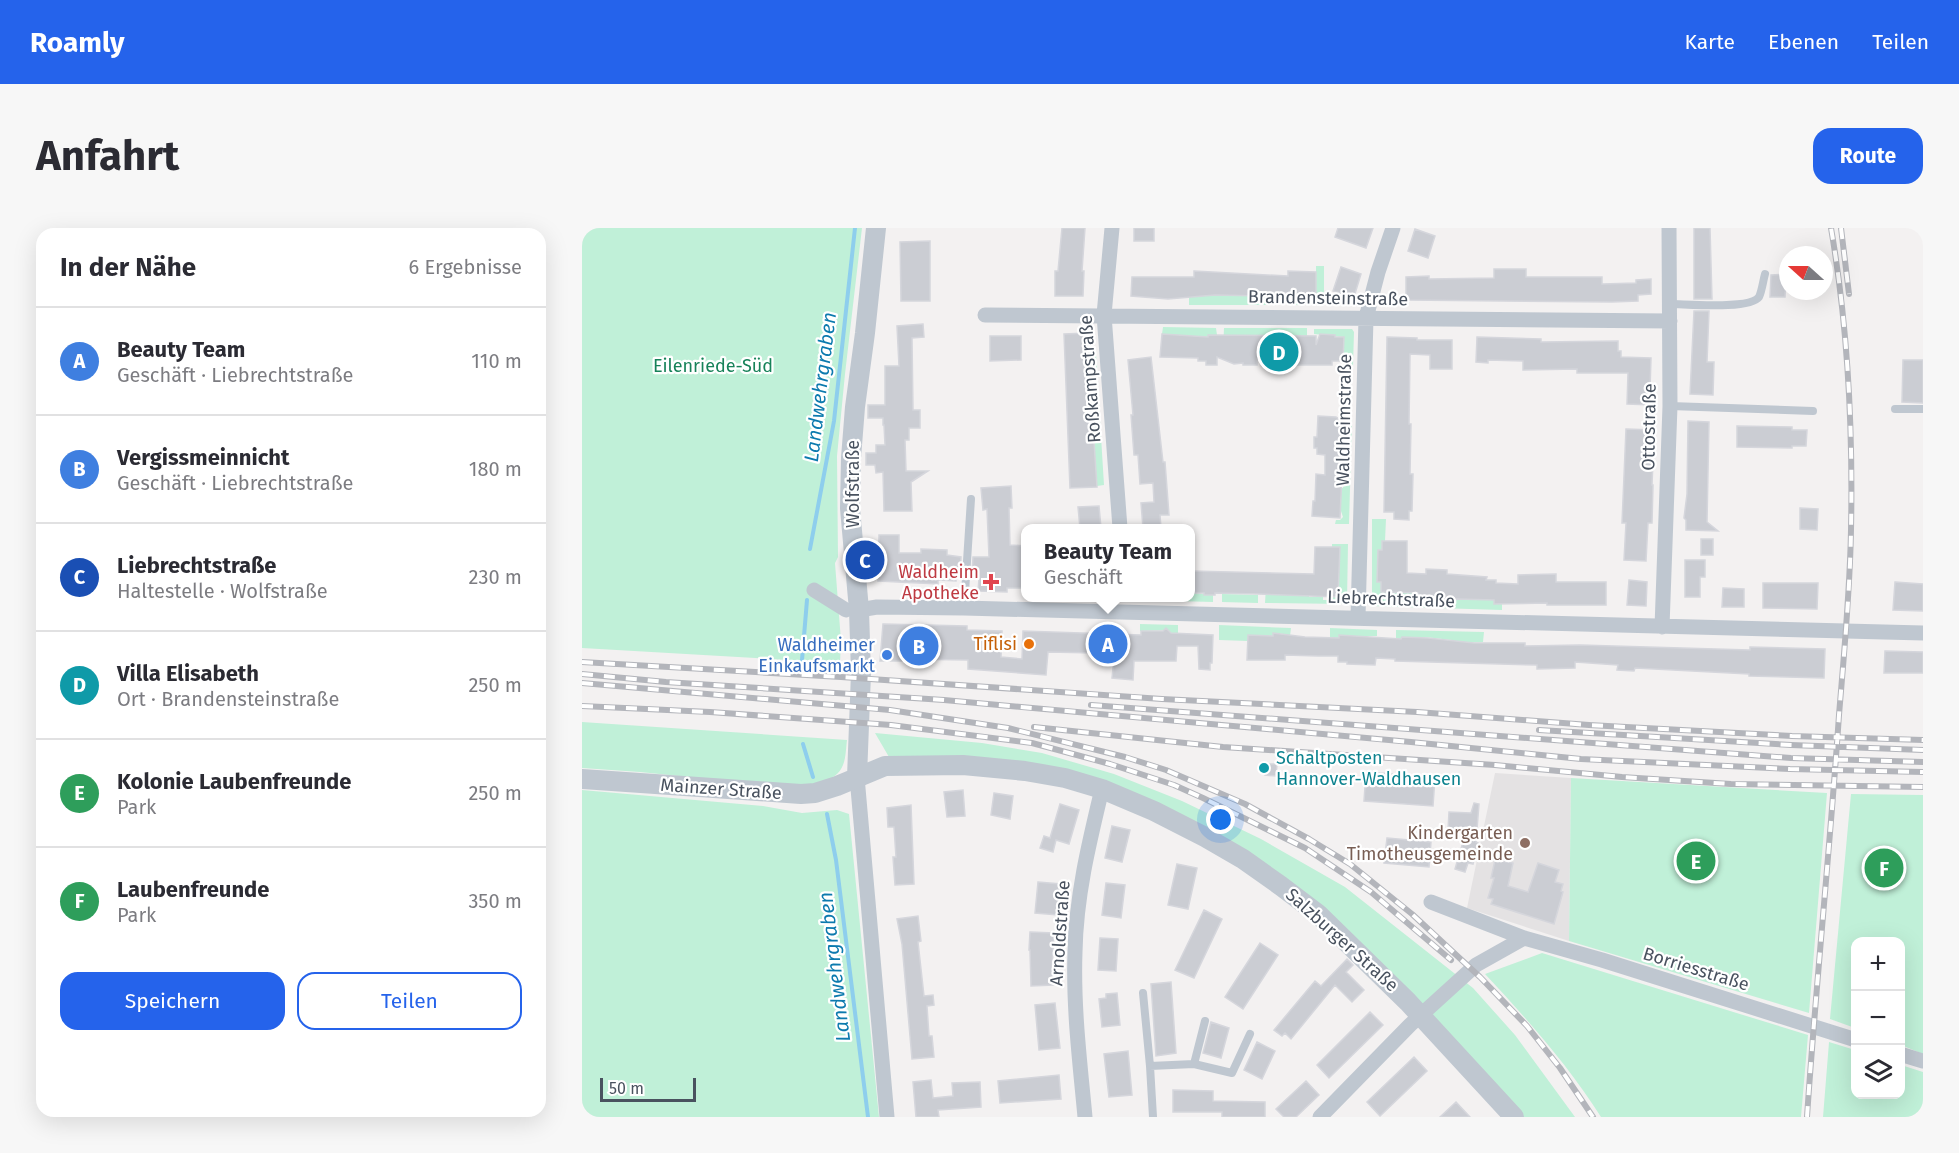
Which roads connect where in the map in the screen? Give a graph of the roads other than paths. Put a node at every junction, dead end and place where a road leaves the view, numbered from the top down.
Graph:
1 (876, 228) edge
2 (1112, 228) edge
3 (1393, 228) edge
4 (1669, 228) edge
5 (1765, 274) dead end
6 (1670, 304) junction
7 (985, 315) dead end
8 (1104, 315) junction
9 (1366, 318) junction
10 (1670, 321) junction
11 (1670, 406) junction
12 (1895, 409) dead end
13 (1923, 409) edge
14 (1813, 411) dead end
15 (971, 499) dead end
16 (1119, 524) edge
17 (814, 590) dead end
18 (1125, 605) edge
19 (964, 608) junction
20 (852, 610) junction
21 (1358, 617) junction
22 (1662, 627) junction
23 (1923, 633) edge
24 (857, 777) junction
25 (582, 779) edge
26 (1102, 789) junction
27 (1431, 902) dead end
28 (1524, 939) junction
29 (1143, 993) dead end
30 (1421, 1015) junction
31 (1205, 1021) dead end
32 (1250, 1034) dead end
33 (1851, 1038) edge
34 (1905, 1055) edge
35 (1923, 1060) edge
36 (1194, 1064) junction
37 (1150, 1066) junction
38 (887, 1117) edge
39 (1085, 1117) edge
40 (1153, 1117) edge
41 (1320, 1117) edge
42 (1514, 1117) edge

1 - 20 street, Wolfstraße
2 - 8 street, Roßkampstraße
3 - 9 street, Waldheimstraße
4 - 6 street, Ottostraße
5 - 6 lane
6 - 10 street, Ottostraße
7 - 8 street, Brandensteinstraße
8 - 9 street, Brandensteinstraße
8 - 16 street, Roßkampstraße
9 - 10 street, Brandensteinstraße
9 - 21 street, Waldheimstraße
10 - 11 street, Ottostraße
11 - 14 lane
11 - 22 street, Ottostraße
12 - 13 lane
15 - 19 lane
17 - 20 street
18 - 19 street, Liebrechtstraße
18 - 21 street, Liebrechtstraße
19 - 20 street, Liebrechtstraße
20 - 24 street, Wolfstraße
21 - 22 street, Liebrechtstraße
22 - 23 street, Liebrechtstraße
24 - 25 street, Mainzer Straße
24 - 26 street, Salzburger Straße
24 - 38 street
26 - 30 street, Salzburger Straße
26 - 39 street, Arnoldstraße
27 - 28 street, Borriesstraße
28 - 30 street
28 - 33 street, Borriesstraße
29 - 37 lane
30 - 41 street
30 - 42 street, Salzburger Straße
31 - 36 lane
32 - 36 lane
34 - 35 street
36 - 37 lane
37 - 40 lane

